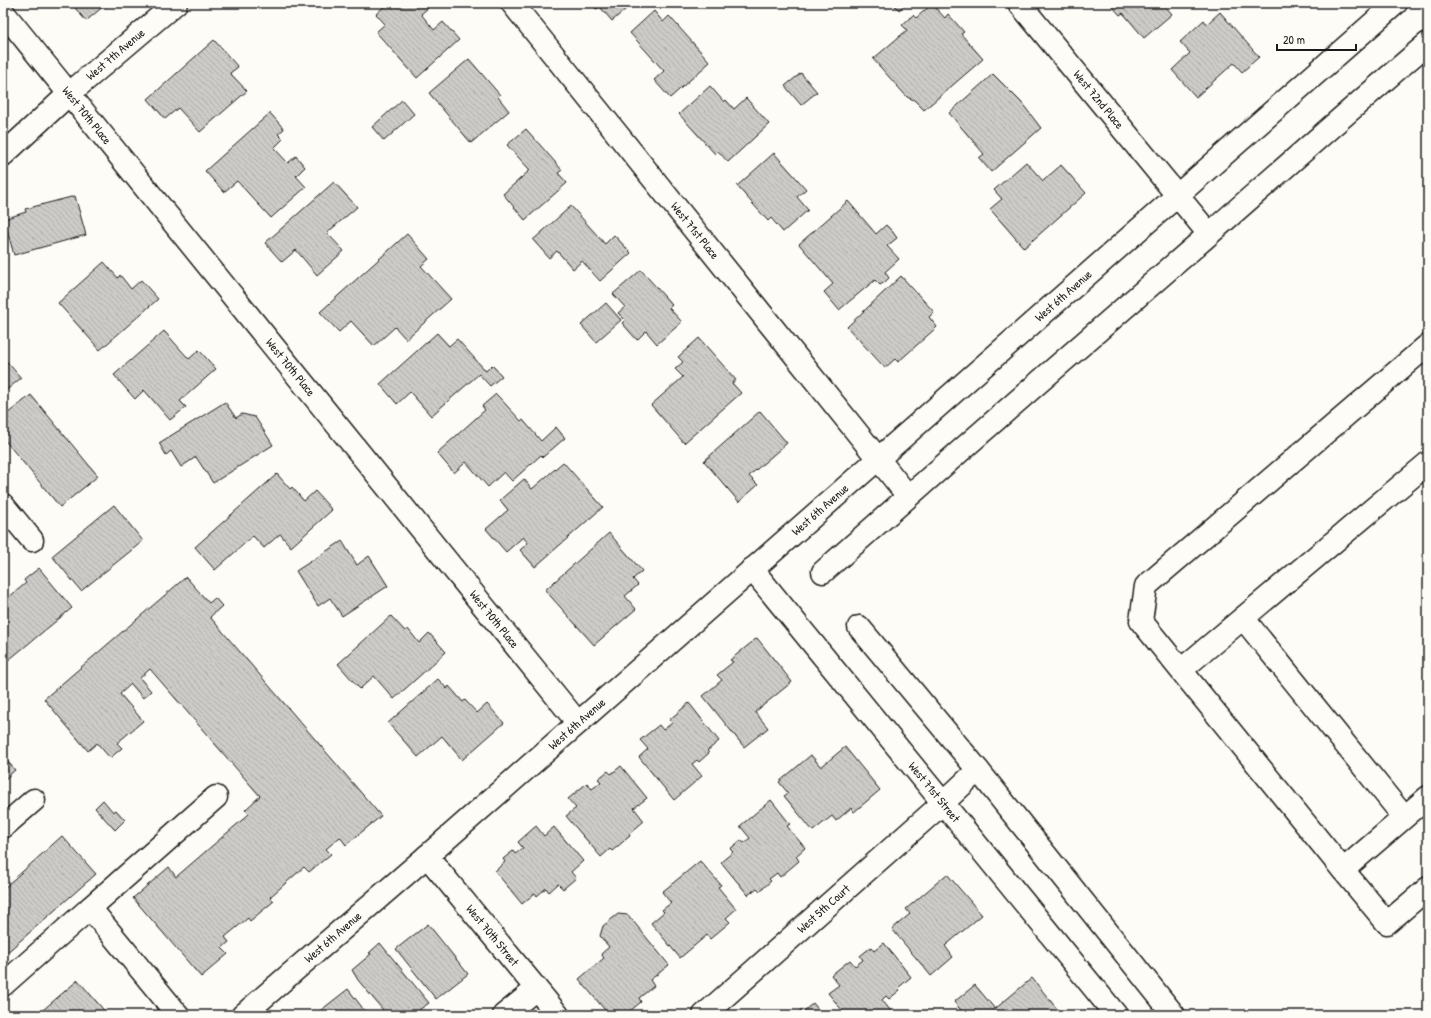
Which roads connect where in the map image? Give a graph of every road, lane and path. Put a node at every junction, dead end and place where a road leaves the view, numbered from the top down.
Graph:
1 (176, 3) edge
2 (512, 3) edge
3 (1019, 3) edge
4 (1396, 3) edge
5 (3, 12) edge
6 (1428, 43) edge
7 (70, 93) junction
8 (3, 155) edge
9 (1178, 196) junction
10 (1209, 234) junction
11 (1428, 345) edge
12 (878, 459) junction
13 (1428, 463) edge
14 (908, 496) junction
15 (3, 505) edge
16 (32, 540) dead end
17 (752, 569) junction
18 (824, 572) dead end
19 (1243, 618) junction
20 (859, 627) dead end
21 (1181, 670) junction
22 (578, 723) junction
23 (978, 770) junction
24 (1428, 796) edge
25 (216, 797) dead end
26 (34, 800) dead end
27 (943, 803) junction
28 (1404, 817) junction
29 (3, 827) edge
30 (427, 856) junction
31 (1343, 870) junction
32 (1428, 888) edge
33 (90, 908) junction
34 (3, 985) edge
35 (536, 989) junction
36 (1167, 1012) edge
37 (245, 1014) edge
38 (178, 1015) edge
39 (504, 1015) edge
40 (558, 1015) edge
41 (704, 1015) edge
42 (1116, 1015) edge

1 - 7 street, West 7th Avenue
2 - 12 street, West 71st Place
3 - 9 street, West 72nd Place
4 - 9 street, West 6th Avenue
5 - 7 street, West 70th Place
6 - 10 street
7 - 8 street, West 7th Avenue
7 - 22 street, West 70th Place
9 - 10 street, West 72nd Place
9 - 12 street, West 6th Avenue
10 - 14 street
11 - 21 street
12 - 14 street, West 71st Place
12 - 17 street, West 6th Avenue
13 - 19 street
14 - 18 street
15 - 16 street
17 - 22 street, West 6th Avenue
17 - 27 street, West 71st Street
19 - 21 street
19 - 28 street
20 - 23 street
21 - 31 street
22 - 30 street, West 6th Avenue
23 - 27 street, West 5th Court
23 - 36 street
24 - 28 street
25 - 33 street
26 - 29 street
27 - 41 street, West 5th Court
27 - 42 street, West 71st Street
28 - 31 street
30 - 35 street, West 70th Street
30 - 37 street, West 6th Avenue
31 - 32 street
33 - 34 street
33 - 38 street
35 - 39 street
35 - 40 street, West 70th Street

